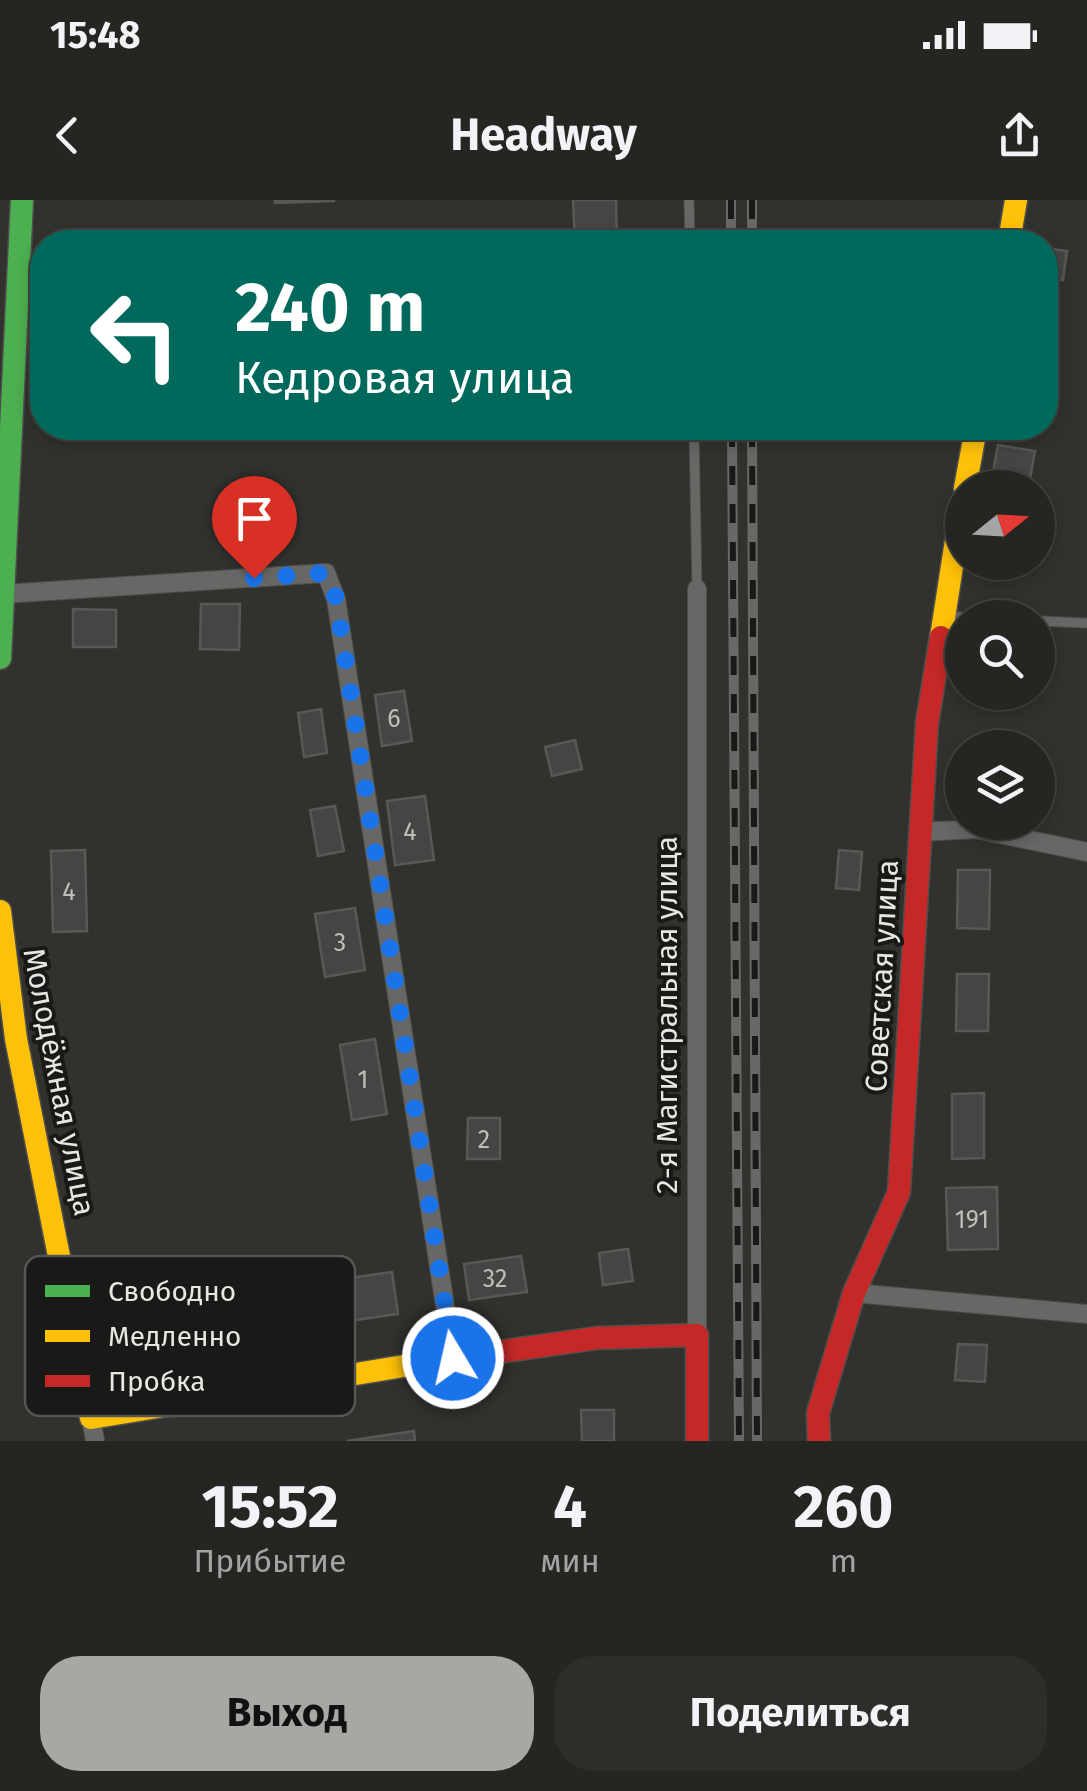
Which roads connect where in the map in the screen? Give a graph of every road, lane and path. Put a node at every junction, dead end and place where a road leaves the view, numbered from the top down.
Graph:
1 (22, 200) edge
2 (689, 200) edge
3 (1016, 200) edge
4 (690, 230) edge
5 (1011, 230) edge
6 (694, 440) edge
7 (974, 440) edge
8 (968, 470) edge
9 (4, 508) edge
10 (948, 580) edge
11 (697, 589) joint
12 (3, 594) junction
13 (942, 616) junction
14 (945, 616) edge
15 (1055, 621) edge
16 (1087, 623) edge
17 (0, 658) edge
18 (920, 832) junction
19 (1087, 852) edge
20 (0, 910) edge
21 (62, 1256) edge
22 (854, 1292) junction
23 (1087, 1314) edge
24 (696, 1335) junction
25 (453, 1358) junction
26 (355, 1378) edge
27 (163, 1416) edge
28 (93, 1430) edge
29 (697, 1441) edge
30 (820, 1441) edge

1 - 9 street
2 - 4 lane
3 - 5 street
6 - 11 lane
7 - 8 street
9 - 12 street
10 - 13 street, Советская улица
11 - 24 street, 2-я Магистральная улица
12 - 17 street
12 - 25 street
13 - 14 lane
13 - 18 street, Советская улица
15 - 16 lane
18 - 19 street
18 - 22 street, Советская улица
20 - 21 street, Молодёжная улица
22 - 23 street
22 - 30 street, Советская улица
24 - 25 street
24 - 29 street, 2-я Магистральная улица
25 - 26 street
27 - 28 street

